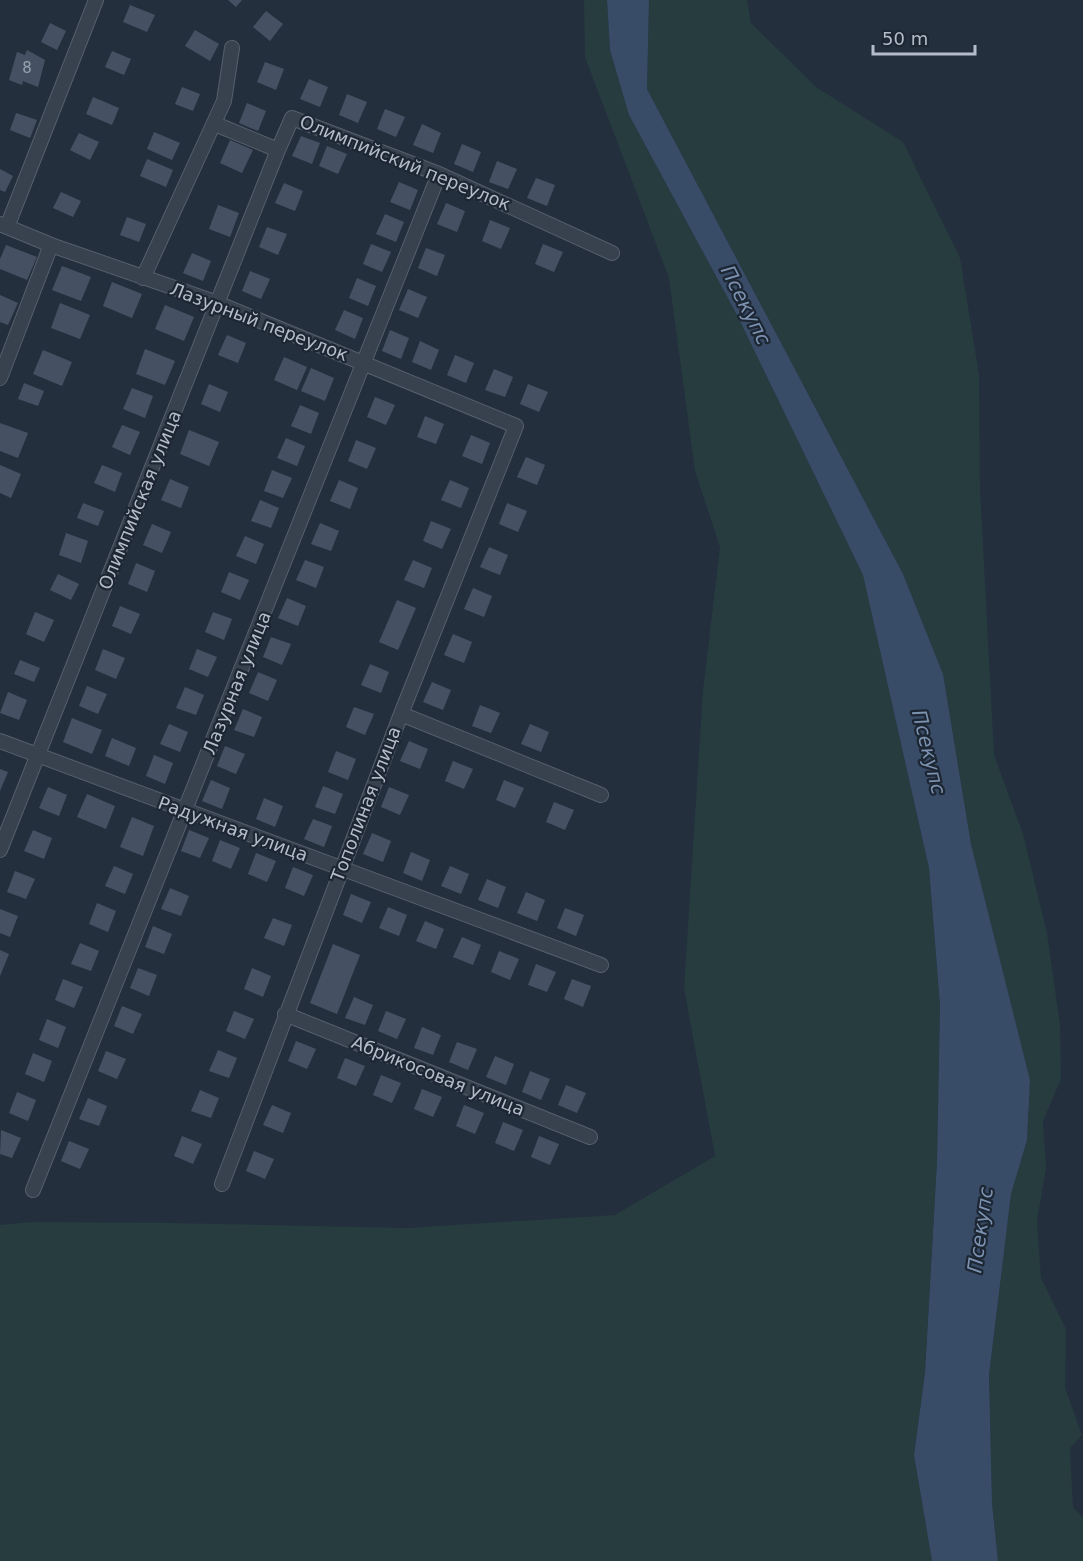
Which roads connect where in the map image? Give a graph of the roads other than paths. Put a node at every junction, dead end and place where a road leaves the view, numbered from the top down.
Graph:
1 (96, 0) edge
2 (232, 48) dead end
3 (215, 124) junction
4 (278, 150) junction
5 (439, 174) junction
6 (3, 226) edge
7 (51, 245) junction
8 (612, 253) dead end
9 (143, 278) junction
10 (219, 304) junction
11 (364, 363) junction
12 (0, 378) edge
13 (516, 426) joint
14 (401, 714) junction
15 (0, 741) edge
16 (36, 756) junction
17 (601, 795) dead end
18 (186, 812) junction
19 (0, 850) edge
20 (341, 869) junction
21 (601, 965) dead end
22 (285, 1014) junction
23 (590, 1137) dead end
24 (222, 1184) dead end
25 (33, 1190) dead end

1 - 6 street
2 - 3 street
3 - 4 street, Олимпийский переулок
3 - 9 street
4 - 5 street, Олимпийский переулок
4 - 10 street, Олимпийская улица
5 - 8 street, Олимпийский переулок
5 - 11 street, Лазурная улица
6 - 7 street, Лазурный переулок
7 - 9 street, Лазурный переулок
7 - 12 street
9 - 10 street, Лазурный переулок
10 - 11 street, Лазурный переулок
10 - 16 street, Олимпийская улица
11 - 13 street, Лазурный переулок
11 - 18 street, Лазурная улица
13 - 14 street, Тополиная улица
14 - 17 street
14 - 20 street, Тополиная улица
15 - 16 street, Радужная улица
16 - 18 street, Радужная улица
16 - 19 street, Олимпийская улица
18 - 20 street, Радужная улица
18 - 25 street, Лазурная улица
20 - 21 street, Радужная улица
20 - 22 street, Тополиная улица
22 - 23 street, Абрикосовая улица
22 - 24 street, Тополиная улица

